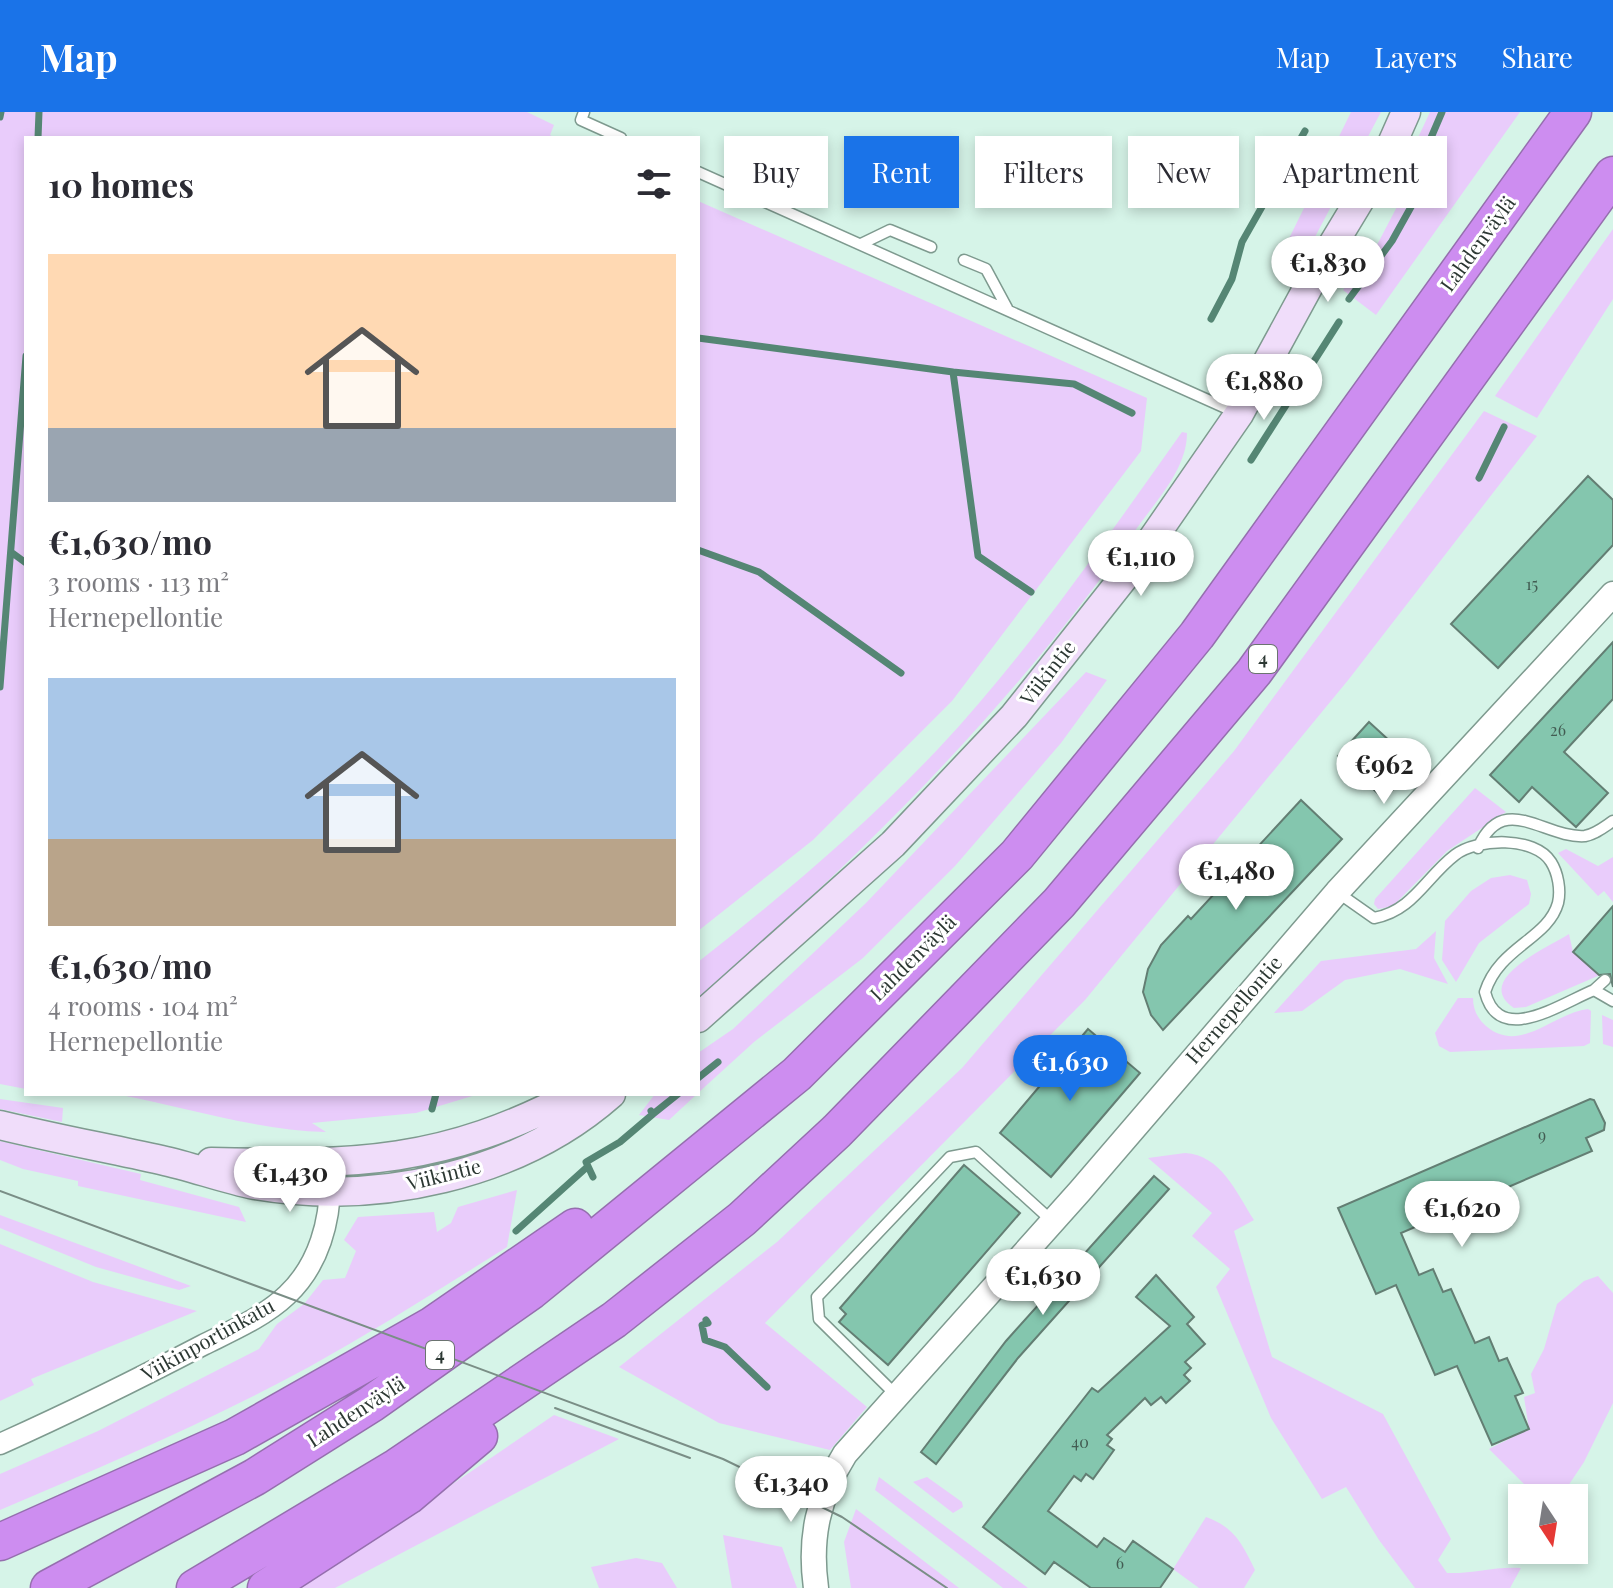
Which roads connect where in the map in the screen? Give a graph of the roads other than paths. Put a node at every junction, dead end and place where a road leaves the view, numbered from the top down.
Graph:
1 (584, 112) edge
2 (1406, 112) edge
3 (1573, 112) edge
4 (617, 136) edge
5 (700, 173) edge
6 (1613, 175) edge
7 (861, 244) junction
8 (931, 247) dead end
9 (964, 260) dead end
10 (1007, 308) junction
11 (1239, 414) junction
12 (1613, 594) edge
13 (1613, 821) edge
14 (1478, 848) junction
15 (1337, 892) junction
16 (1605, 980) dead end
17 (1594, 990) junction
18 (1613, 1001) edge
19 (702, 1014) edge
20 (797, 1074) junction
21 (571, 1096) edge
22 (608, 1096) edge
23 (0, 1125) edge
24 (330, 1178) junction
25 (1052, 1221) junction
26 (614, 1320) junction
27 (896, 1395) junction
28 (0, 1444) edge
29 (0, 1542) edge
30 (49, 1588) edge
31 (195, 1588) edge
32 (266, 1588) edge
33 (816, 1588) edge

1 - 4 lane
2 - 11 main road, Viikintie
3 - 20 highway, Lahdenväylä / 4
5 - 7 lane
6 - 26 highway, 4
7 - 8 lane
7 - 10 lane
9 - 10 lane
10 - 11 lane
11 - 19 main road, Viikintie
12 - 15 street, Hernepellontie
13 - 14 lane
14 - 15 lane
14 - 17 lane
15 - 25 street, Hernepellontie
16 - 17 lane
17 - 18 lane
20 - 29 highway
20 - 30 highway, Lahdenväylä / 4
21 - 24 main road, Viikintie
22 - 24 main road, Viikintie
23 - 24 main road, Viikintie
24 - 28 street, Viikinportinkatu
25 - 27 street, Hernepellontie
25 - 27 lane
26 - 31 highway, 4
26 - 32 highway
27 - 33 street, Hernepellontie

